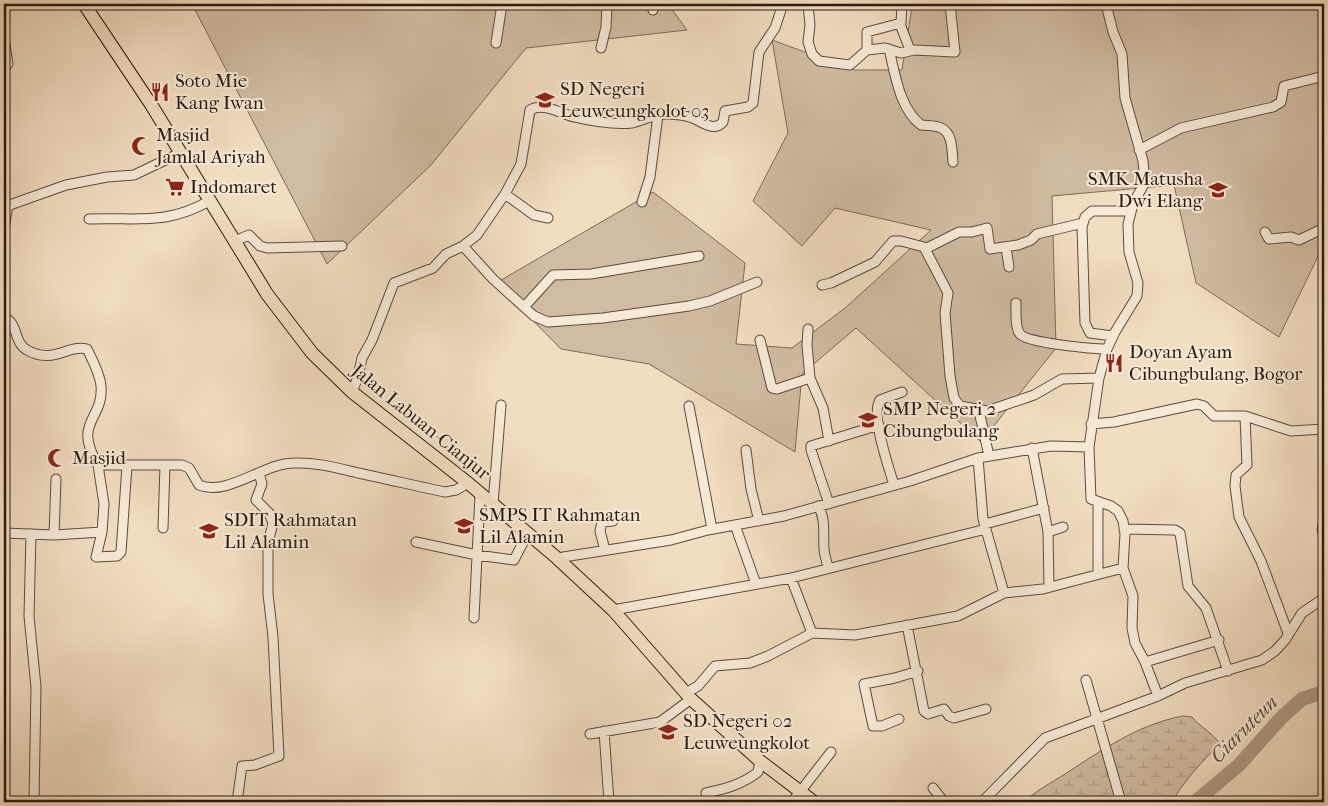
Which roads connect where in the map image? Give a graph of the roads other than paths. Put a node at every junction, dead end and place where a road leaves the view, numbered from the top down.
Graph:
1 (84, 4) edge
2 (502, 4) edge
3 (607, 4) edge
4 (783, 4) edge
5 (808, 4) edge
6 (902, 4) edge
7 (950, 4) edge
8 (1106, 4) edge
9 (900, 24) junction
10 (4, 38) edge
11 (496, 43) dead end
12 (601, 48) dead end
13 (889, 49) junction
14 (867, 50) junction
15 (910, 50) junction
16 (8, 64) dead end
17 (1324, 76) edge
18 (658, 115) junction
19 (1139, 150) junction
20 (180, 153) junction
21 (953, 162) dead end
22 (505, 194) junction
23 (211, 200) junction
24 (642, 202) dead end
25 (6, 206) edge
26 (1131, 211) junction
27 (548, 218) dead end
28 (90, 219) dead end
29 (1083, 223) junction
30 (1324, 228) edge
31 (4, 229) edge
32 (1264, 232) dead end
33 (235, 240) junction
34 (342, 246) dead end
35 (463, 246) junction
36 (1006, 247) junction
37 (925, 249) junction
38 (699, 256) dead end
39 (1009, 267) dead end
40 (757, 282) dead end
41 (822, 284) dead end
42 (1016, 304) dead end
43 (524, 306) junction
44 (4, 317) edge
45 (808, 329) dead end
46 (1113, 336) junction
47 (760, 340) dead end
48 (1108, 349) junction
49 (810, 378) junction
50 (1099, 378) junction
51 (352, 392) junction
52 (902, 392) dead end
53 (502, 405) dead end
54 (689, 406) dead end
55 (979, 411) junction
56 (1245, 416) junction
57 (1091, 424) junction
58 (879, 426) junction
59 (1324, 429) edge
60 (829, 441) junction
61 (1089, 447) junction
62 (1032, 448) junction
63 (746, 450) dead end
64 (989, 456) junction
65 (978, 458) junction
66 (98, 465) junction
67 (165, 465) junction
68 (128, 466) junction
69 (259, 473) junction
70 (56, 479) dead end
71 (468, 483) junction
72 (894, 485) junction
73 (480, 494) junction
74 (1098, 503) junction
75 (493, 504) junction
76 (829, 504) junction
77 (818, 506) junction
78 (1044, 508) junction
79 (613, 520) dead end
80 (759, 521) junction
81 (1324, 521) edge
82 (736, 525) junction
83 (986, 527) junction
84 (1063, 527) dead end
85 (163, 528) dead end
86 (712, 529) junction
87 (1124, 529) junction
88 (102, 532) junction
89 (1048, 532) junction
90 (4, 533) edge
91 (31, 534) junction
92 (528, 534) junction
93 (54, 535) junction
94 (1324, 536) edge
95 (416, 542) dead end
96 (605, 550) junction
97 (477, 555) junction
98 (557, 558) junction
99 (828, 568) junction
100 (1123, 568) junction
101 (1098, 574) junction
102 (792, 578) junction
103 (756, 584) junction
104 (1049, 587) junction
105 (1004, 593) junction
106 (1323, 600) edge
107 (613, 610) junction
108 (474, 618) dead end
109 (907, 625) junction
110 (812, 632) junction
111 (1288, 633) junction
112 (1219, 640) junction
113 (1145, 662) junction
114 (918, 671) junction
115 (1228, 671) junction
116 (1086, 680) dead end
117 (689, 696) junction
118 (1158, 696) junction
119 (986, 710) dead end
120 (1096, 719) junction
121 (898, 720) dead end
122 (604, 731) junction
123 (590, 734) dead end
124 (831, 752) dead end
125 (760, 761) junction
126 (933, 788) dead end
127 (799, 792) junction
128 (706, 793) dead end
129 (34, 802) edge
130 (237, 802) edge
131 (610, 802) edge
132 (792, 802) edge
133 (814, 802) edge
134 (944, 802) edge
135 (982, 802) edge
136 (1121, 802) edge

1 - 20 highway, Jalan Labuan-Cianjur
2 - 11 street
3 - 12 street
4 - 18 street
5 - 14 street
6 - 9 street
7 - 15 street
8 - 19 street
9 - 14 street
9 - 15 street
10 - 16 street
13 - 14 street
13 - 15 street
13 - 21 street
17 - 19 street
18 - 22 street
18 - 24 street
19 - 26 street
20 - 23 highway, Jalan Labuan-Cianjur
20 - 25 street
22 - 27 street
22 - 35 street
23 - 28 street
23 - 33 highway, Jalan Labuan-Cianjur
25 - 31 street
26 - 29 street
26 - 46 street
29 - 36 street
29 - 46 street
30 - 32 street
33 - 34 street
33 - 51 highway, Jalan Labuan-Cianjur
35 - 43 street
35 - 51 street
36 - 37 street
36 - 39 street
37 - 41 street
37 - 55 street
38 - 43 street
40 - 43 street
42 - 48 street
44 - 66 street
45 - 49 street
46 - 48 street
47 - 49 street
48 - 50 street
49 - 60 street
50 - 55 street
50 - 57 street
51 - 71 highway, Jalan Labuan-Cianjur
52 - 58 street
53 - 75 street
54 - 86 street
55 - 64 street
56 - 57 street
56 - 59 street
56 - 111 street
57 - 61 street
58 - 60 street
58 - 72 street
60 - 76 street
61 - 62 street
61 - 74 street
62 - 64 street
62 - 78 street
63 - 80 street
64 - 65 street
65 - 72 street
65 - 83 street
66 - 68 street
66 - 88 street
67 - 68 street
67 - 69 street
67 - 85 street
68 - 88 street
69 - 71 street
69 - 130 street
70 - 93 street
71 - 73 highway, Jalan Labuan-Cianjur
72 - 76 street
73 - 75 highway, Jalan Labuan-Cianjur
73 - 97 street
74 - 87 street
74 - 101 street
75 - 92 highway, Jalan Labuan-Cianjur
76 - 77 street
77 - 80 street
77 - 99 street
78 - 83 street
78 - 89 street
79 - 96 street
80 - 82 street
81 - 94 street
82 - 86 street
82 - 103 street
83 - 99 street
83 - 105 street
84 - 89 street
86 - 96 street
87 - 100 street
87 - 112 street
88 - 93 street
89 - 104 street
90 - 91 street
91 - 93 street
91 - 129 street
92 - 97 street
92 - 98 highway, Jalan Labuan-Cianjur
95 - 97 street
96 - 98 street
97 - 108 street
98 - 107 highway, Jalan Labuan-Cianjur
99 - 102 street
100 - 101 street
100 - 113 street
101 - 104 street
102 - 103 street
102 - 110 street
103 - 107 street
104 - 105 street
105 - 109 street
106 - 111 street
107 - 117 highway, Jalan Labuan-Cianjur
109 - 110 street
109 - 114 street
110 - 117 street
111 - 115 street
112 - 113 street
112 - 115 street
113 - 118 street
114 - 119 street
114 - 121 street
115 - 118 street
116 - 120 street
117 - 122 street
117 - 125 highway, Jalan Labuan-Cianjur
118 - 120 street
120 - 135 street
120 - 136 street
122 - 123 street
122 - 131 street
124 - 127 street
125 - 127 highway, Jalan Labuan-Cianjur
125 - 128 street
126 - 134 street
127 - 132 street
127 - 133 highway, Jalan Labuan-Cianjur

